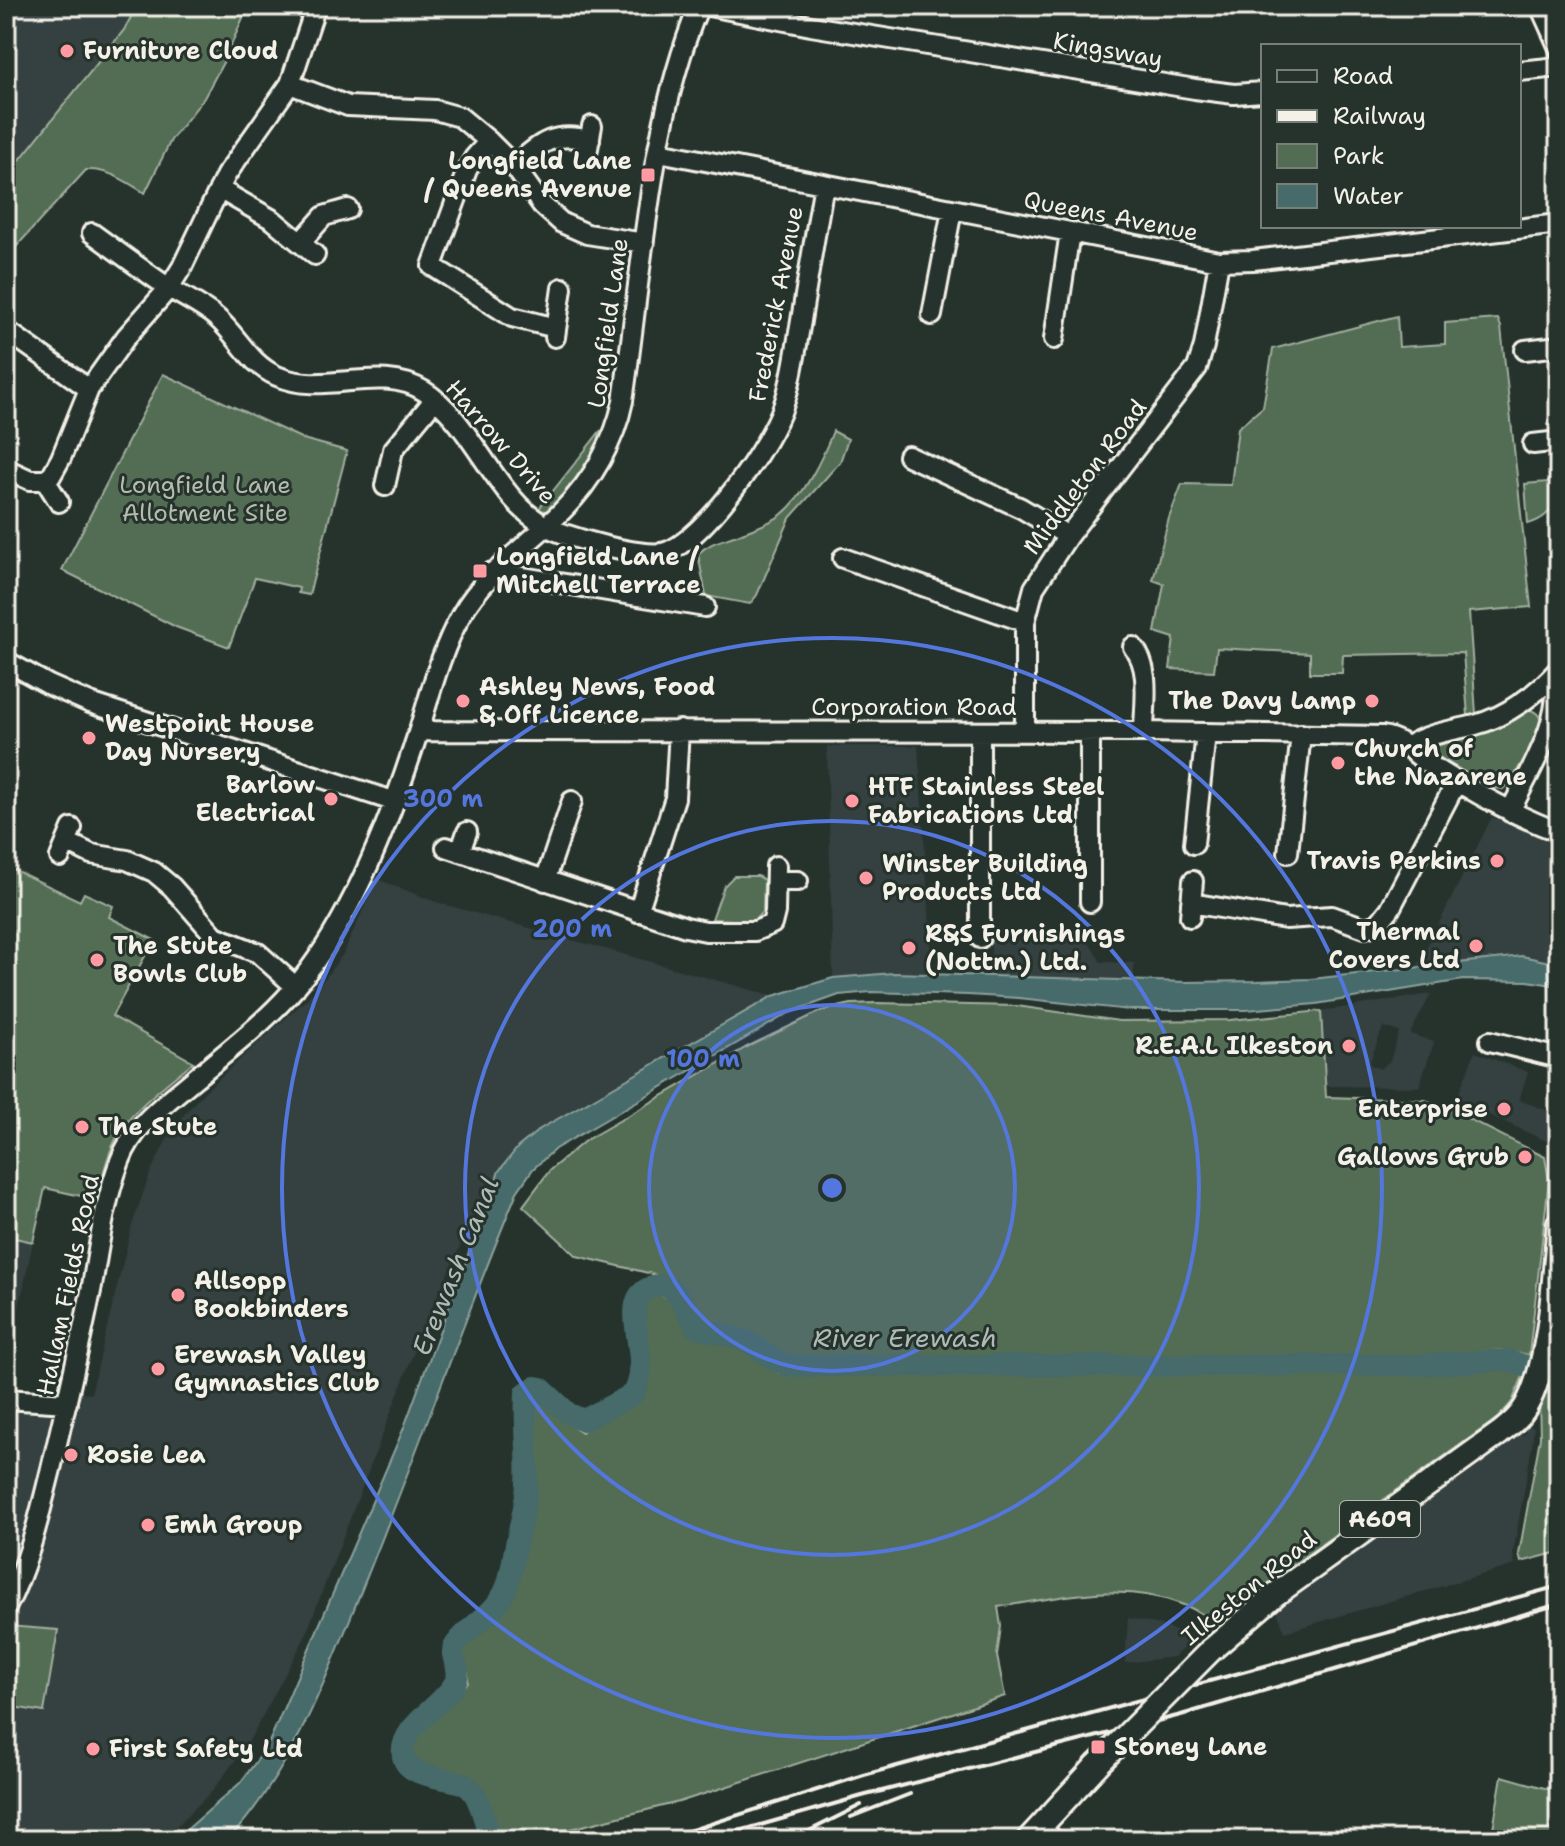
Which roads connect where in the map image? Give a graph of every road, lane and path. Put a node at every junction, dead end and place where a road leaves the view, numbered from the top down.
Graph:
1 (316, 6) edge
2 (699, 6) edge
3 (709, 6) edge
4 (1540, 6) edge
5 (1559, 48) edge
6 (1559, 67) edge
7 (1521, 71) edge
8 (290, 84) junction
9 (1261, 92) edge
10 (590, 140) dead end
11 (489, 141) junction
12 (659, 152) junction
13 (514, 166) junction
14 (824, 184) junction
15 (219, 189) junction
16 (348, 208) dead end
17 (952, 210) junction
18 (1559, 224) edge
19 (1070, 232) junction
20 (92, 234) dead end
21 (301, 242) junction
22 (644, 243) junction
23 (315, 255) dead end
24 (1219, 261) junction
25 (169, 288) junction
26 (562, 288) dead end
27 (932, 315) dead end
28 (7, 325) edge
29 (1054, 339) dead end
30 (89, 389) junction
31 (435, 399) junction
32 (1559, 441) edge
33 (1533, 444) dead end
34 (908, 456) dead end
35 (6, 469) edge
36 (45, 480) junction
37 (385, 486) dead end
38 (59, 502) dead end
39 (545, 526) junction
40 (1068, 536) junction
41 (843, 558) dead end
42 (492, 572) junction
43 (693, 611) dead end
44 (1025, 622) junction
45 (1130, 645) dead end
46 (6, 661) edge
47 (1556, 672) edge
48 (679, 730) junction
49 (419, 731) junction
50 (980, 732) junction
51 (1025, 732) junction
52 (1090, 732) junction
53 (1144, 732) junction
54 (1206, 733) junction
55 (1301, 734) junction
56 (1408, 746) junction
57 (1457, 781) junction
58 (393, 801) junction
59 (572, 801) dead end
60 (1510, 812) junction
61 (467, 832) dead end
62 (1559, 832) edge
63 (66, 842) dead end
64 (1194, 844) dead end
65 (1288, 853) dead end
66 (545, 881) junction
67 (798, 881) dead end
68 (1193, 881) dead end
69 (1087, 894) dead end
70 (638, 912) junction
71 (980, 938) dead end
72 (296, 987) junction
73 (1499, 1038) dead end
74 (1559, 1058) edge
75 (1559, 1223) edge
76 (1553, 1333) edge
77 (6, 1399) edge
78 (67, 1403) junction
79 (6, 1608) edge
80 (1041, 1836) edge

1 - 8 street
2 - 12 street, Longfield Lane
3 - 9 street, Kingsway
4 - 5 street
6 - 7 street
8 - 11 street
8 - 15 street
10 - 13 street
11 - 13 street
11 - 26 street
12 - 14 street, Queens Avenue
12 - 22 street, Longfield Lane
13 - 22 street
14 - 17 street, Queens Avenue
14 - 39 street, Frederick Avenue
15 - 21 street
15 - 25 street
16 - 21 street
17 - 19 street, Queens Avenue
17 - 27 street
18 - 24 street, Queens Avenue
19 - 24 street, Queens Avenue
19 - 29 street
20 - 25 street, Harrow Drive
21 - 23 street
22 - 39 street, Longfield Lane
24 - 40 street, Middleton Road
25 - 30 street
25 - 31 street, Harrow Drive
28 - 30 street
30 - 36 street
31 - 37 street
31 - 39 street, Harrow Drive
32 - 33 street
34 - 40 street
35 - 36 street
36 - 38 street
39 - 42 street, Longfield Lane
40 - 44 street, Middleton Road
41 - 44 street
42 - 43 street
42 - 49 street, Longfield Lane
44 - 51 street, Middleton Road
45 - 53 street
46 - 58 street
47 - 56 street
47 - 60 street
48 - 49 street, Corporation Road
48 - 50 street, Corporation Road
48 - 70 street
49 - 58 street, Hallam Fields Road
50 - 51 street, Corporation Road
50 - 71 street
51 - 52 street, Corporation Road
52 - 53 street, Corporation Road
52 - 69 street
53 - 54 street, Corporation Road
54 - 55 street, Corporation Road
54 - 64 street
55 - 56 street, Corporation Road
55 - 65 street
56 - 57 street
57 - 60 street
57 - 68 street
58 - 72 street, Hallam Fields Road
59 - 66 street
60 - 62 street
61 - 66 street
63 - 72 street
66 - 70 street
67 - 70 street
72 - 78 street, Hallam Fields Road
73 - 74 street
75 - 76 main road, A609
76 - 80 main road, Ilkeston Road / A609, bridge
77 - 78 street
78 - 79 street, Hallam Fields Road

